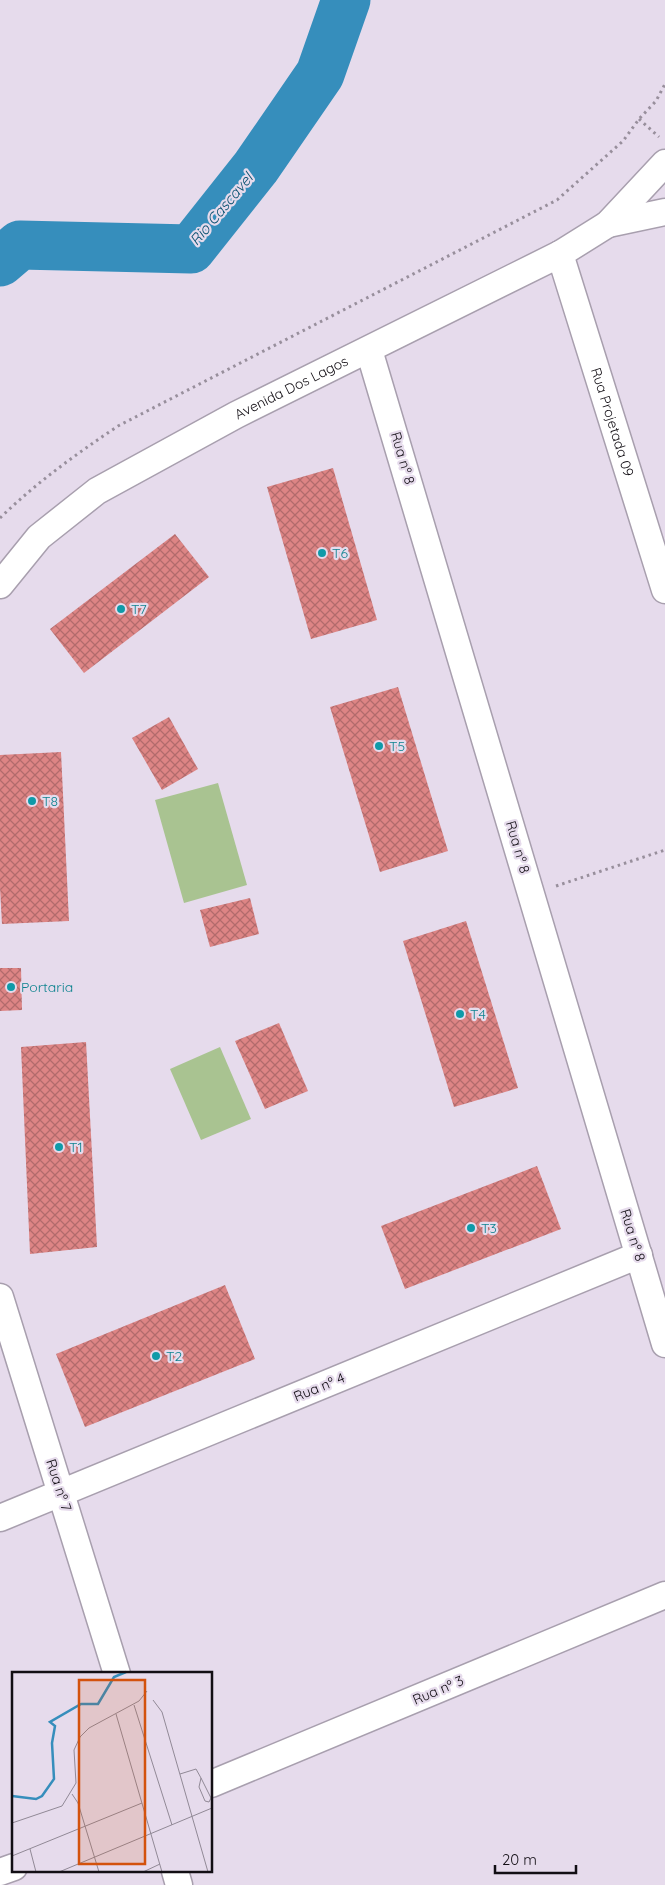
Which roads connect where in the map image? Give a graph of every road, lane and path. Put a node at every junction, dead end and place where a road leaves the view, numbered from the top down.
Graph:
1 (665, 84) edge
2 (639, 119) junction
3 (665, 142) edge
4 (665, 163) edge
5 (665, 212) edge
6 (608, 224) junction
7 (560, 254) junction
8 (369, 350) junction
9 (0, 518) edge
10 (0, 585) edge
11 (665, 590) edge
12 (665, 850) edge
13 (532, 894) junction
14 (639, 1255) junction
15 (0, 1297) edge
16 (665, 1344) edge
17 (62, 1493) junction
18 (0, 1518) edge
19 (665, 1595) edge
20 (115, 1672) edge
21 (212, 1784) edge
22 (12, 1868) edge
23 (0, 1872) edge
24 (175, 1872) edge
25 (179, 1885) edge

1 - 2 path
2 - 3 path
2 - 9 path
4 - 6 street
5 - 6 street
6 - 7 street, Avenida Dos Lagos
7 - 8 street, Avenida Dos Lagos
7 - 11 street, Rua Projetada 09
8 - 10 street, Avenida Dos Lagos
8 - 13 street, Rua nº 8
12 - 13 path
13 - 14 street, Rua nº 8
14 - 16 street, Rua nº 8
14 - 17 street, Rua nº 4
15 - 17 street, Rua nº 7
17 - 18 street, Rua nº 4
17 - 20 street, Rua nº 7
19 - 21 street, Rua nº 3
22 - 23 street
24 - 25 street

